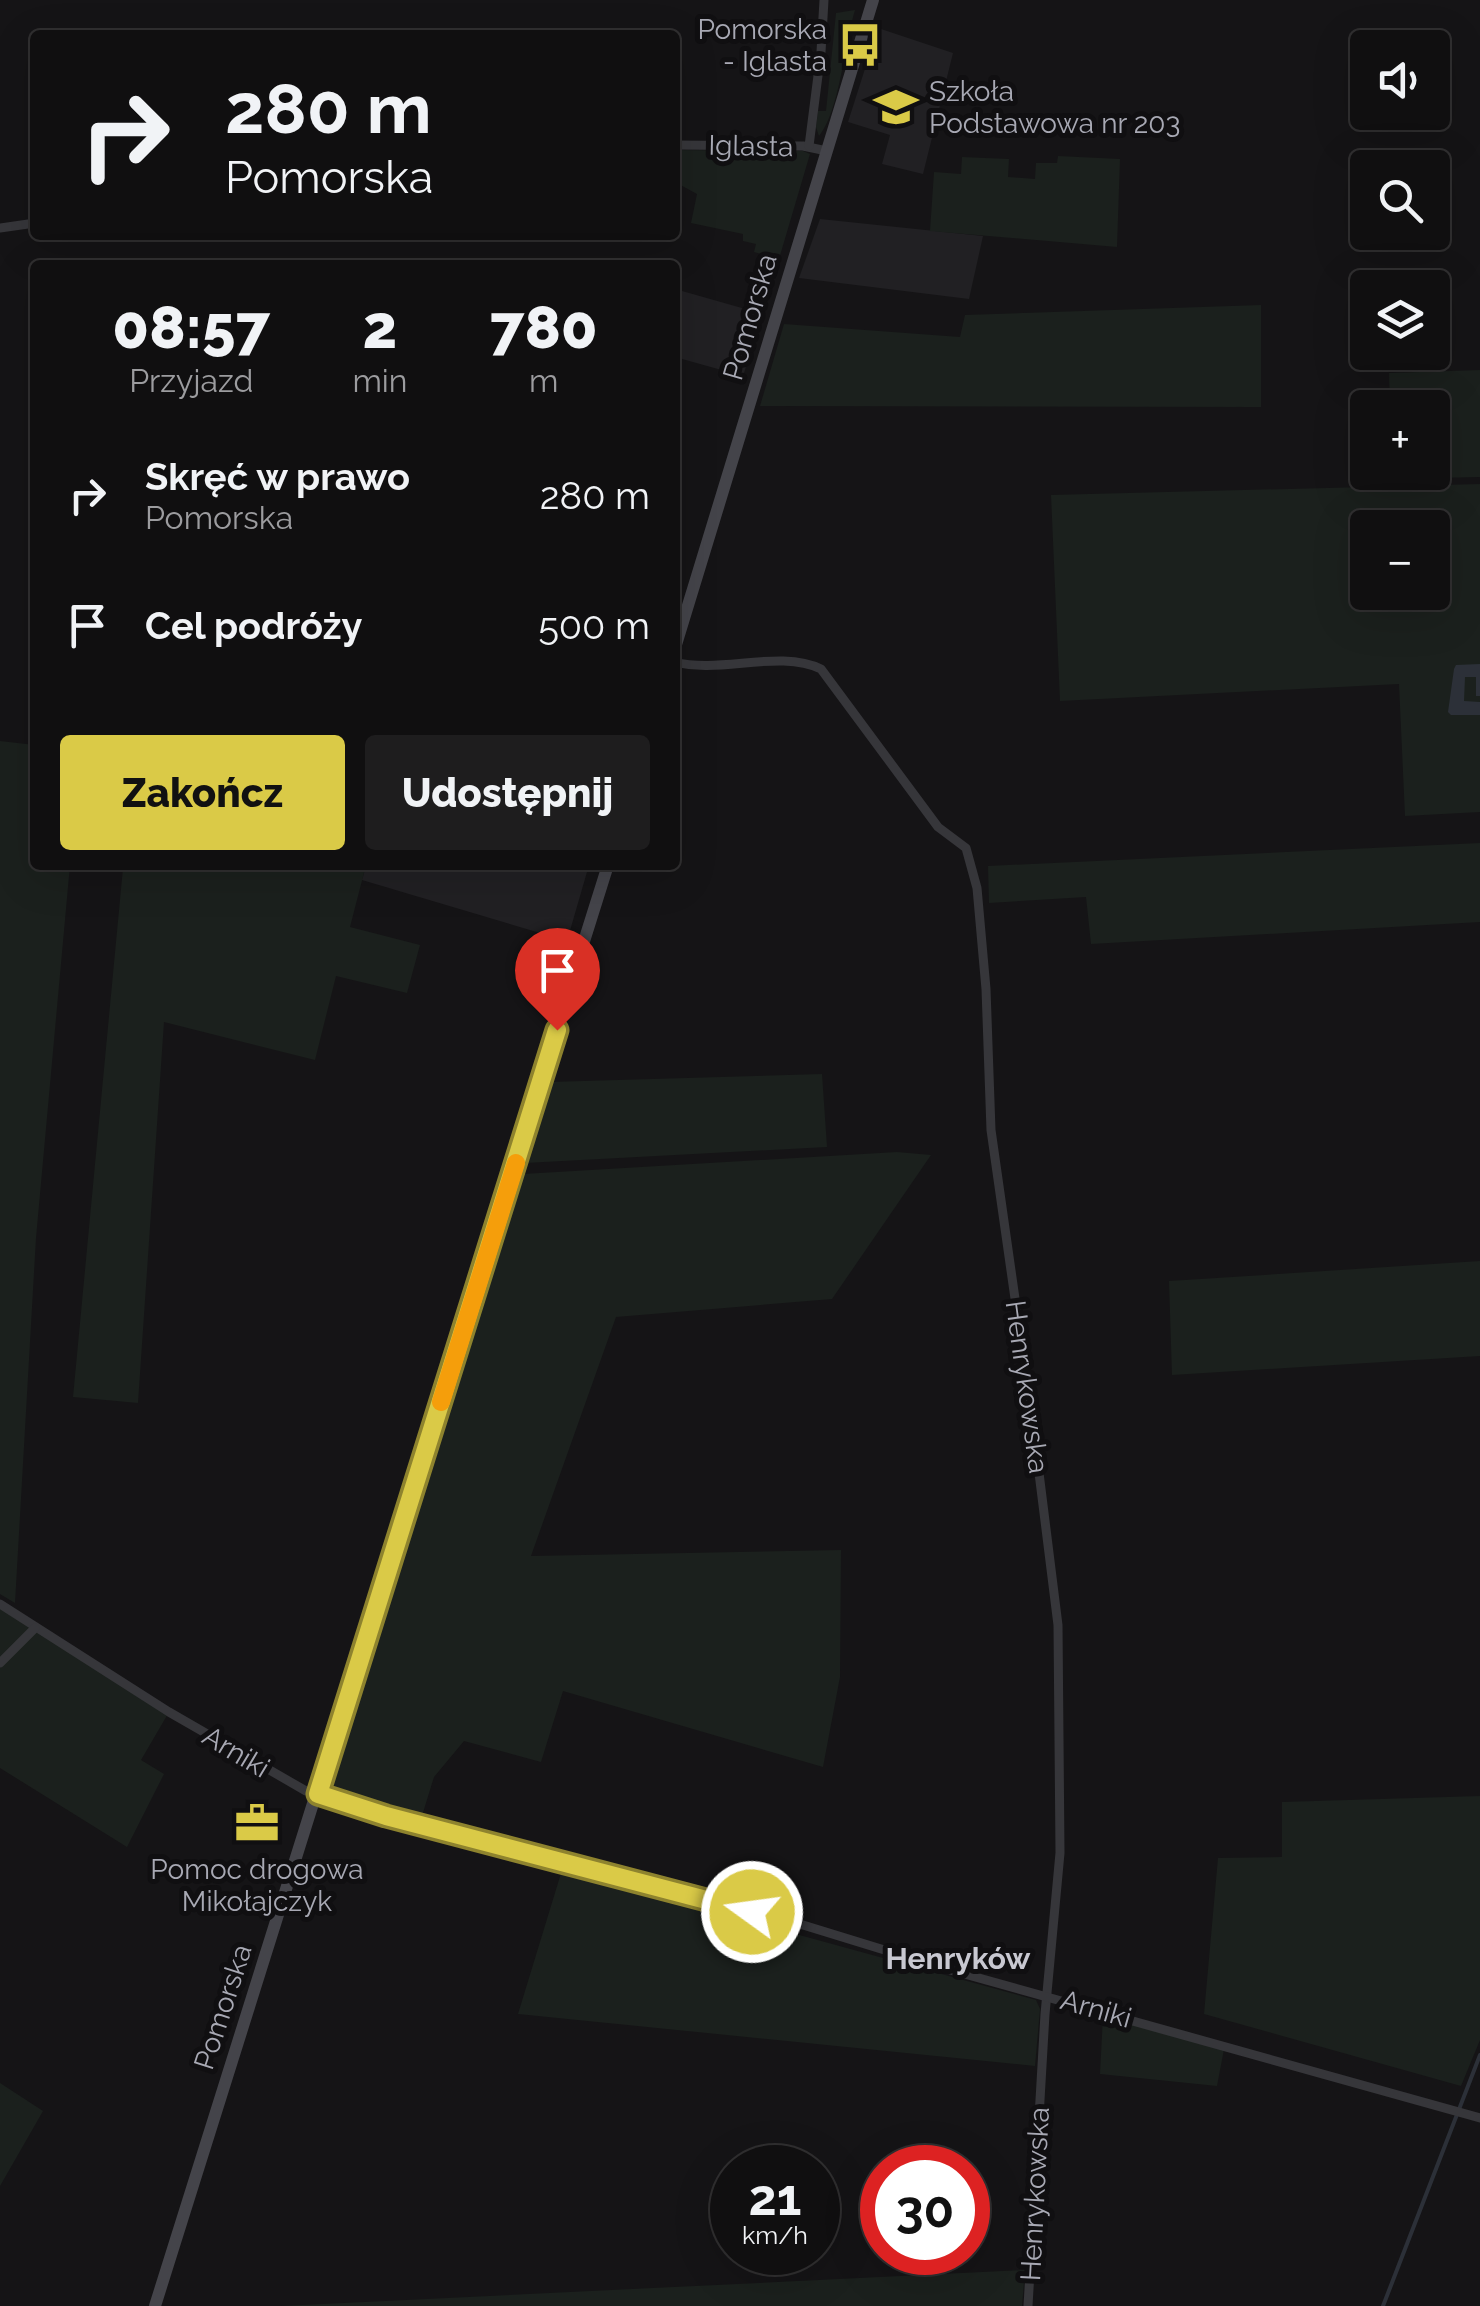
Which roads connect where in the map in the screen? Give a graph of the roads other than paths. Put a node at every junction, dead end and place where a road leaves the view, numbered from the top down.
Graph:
1 (824, 0) edge
2 (874, 0) edge
3 (680, 145) edge
4 (809, 146) junction
5 (826, 151) junction
6 (30, 224) edge
7 (0, 228) edge
8 (680, 632) edge
9 (680, 663) edge
10 (606, 870) edge
11 (0, 1604) edge
12 (36, 1628) junction
13 (0, 1663) edge
14 (318, 1794) junction
15 (1048, 1995) junction
16 (1480, 2118) edge
17 (156, 2306) edge
18 (1028, 2306) edge

1 - 4 street
2 - 5 street, Pomorska
3 - 4 street, Iglasta
4 - 5 street, Iglasta
5 - 8 street, Pomorska
6 - 7 street
9 - 15 street, Henrykowska
10 - 14 street, Pomorska
11 - 12 street, Arniki
12 - 13 street
12 - 14 street, Arniki
14 - 15 street, Arniki
14 - 17 street, Pomorska
15 - 16 street, Arniki
15 - 18 street, Henrykowska

